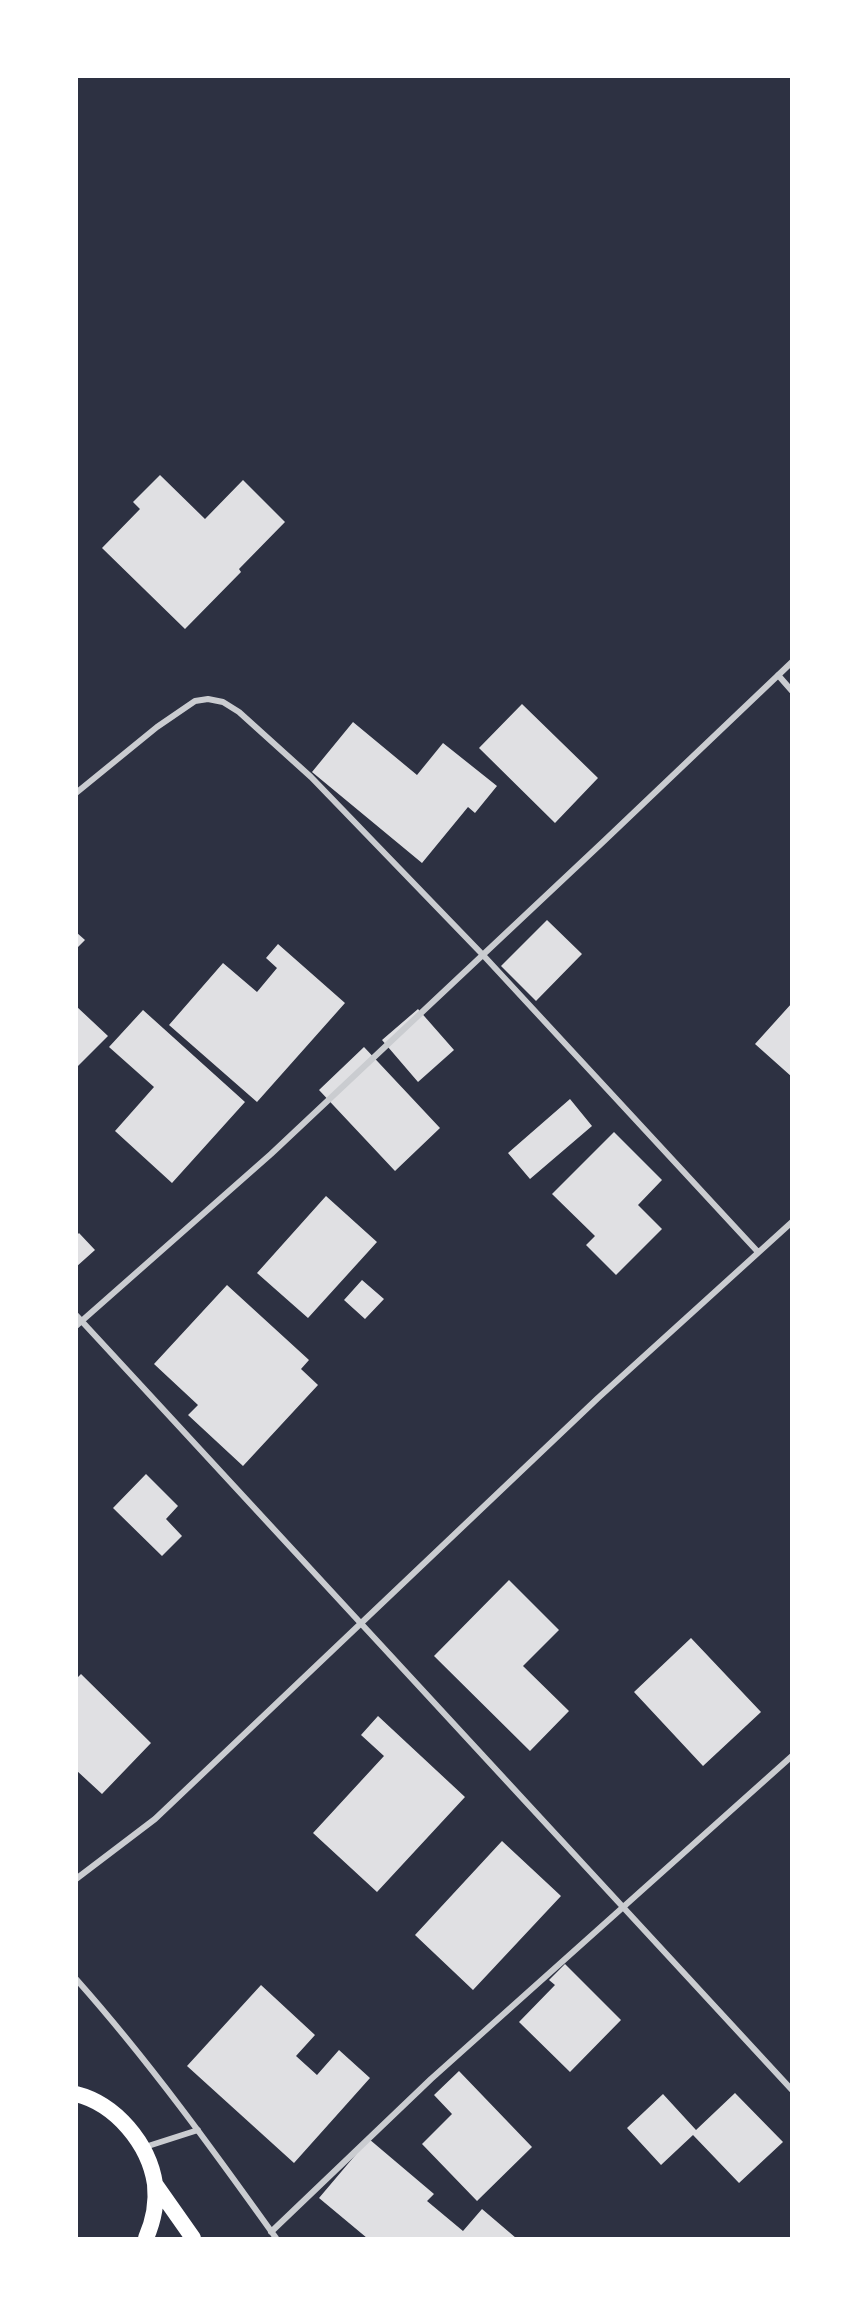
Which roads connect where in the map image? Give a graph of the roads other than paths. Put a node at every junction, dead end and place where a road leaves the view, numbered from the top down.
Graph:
1 (792, 663) edge
2 (778, 675) junction
3 (792, 691) edge
4 (76, 793) edge
5 (483, 956) junction
6 (792, 1222) edge
7 (758, 1252) junction
8 (76, 1315) edge
9 (82, 1321) junction
10 (76, 1326) edge
11 (360, 1624) junction
12 (792, 1756) edge
13 (76, 1879) edge
14 (624, 1907) junction
15 (76, 1980) edge
16 (792, 2090) edge
17 (76, 2094) edge
18 (198, 2130) junction
19 (143, 2148) junction
20 (155, 2184) junction
21 (271, 2232) junction
22 (146, 2238) edge
23 (193, 2238) edge
24 (276, 2238) edge

1 - 2 street
2 - 3 street
2 - 5 street
4 - 5 street
5 - 7 street
5 - 9 street
6 - 7 street
7 - 11 street
8 - 9 street
9 - 10 street
9 - 11 street
11 - 13 street
11 - 14 street
12 - 14 street
14 - 16 street
14 - 21 street
15 - 18 street
17 - 19 highway
18 - 19 street
18 - 21 street
19 - 20 highway
20 - 22 highway
20 - 23 highway
21 - 24 street

